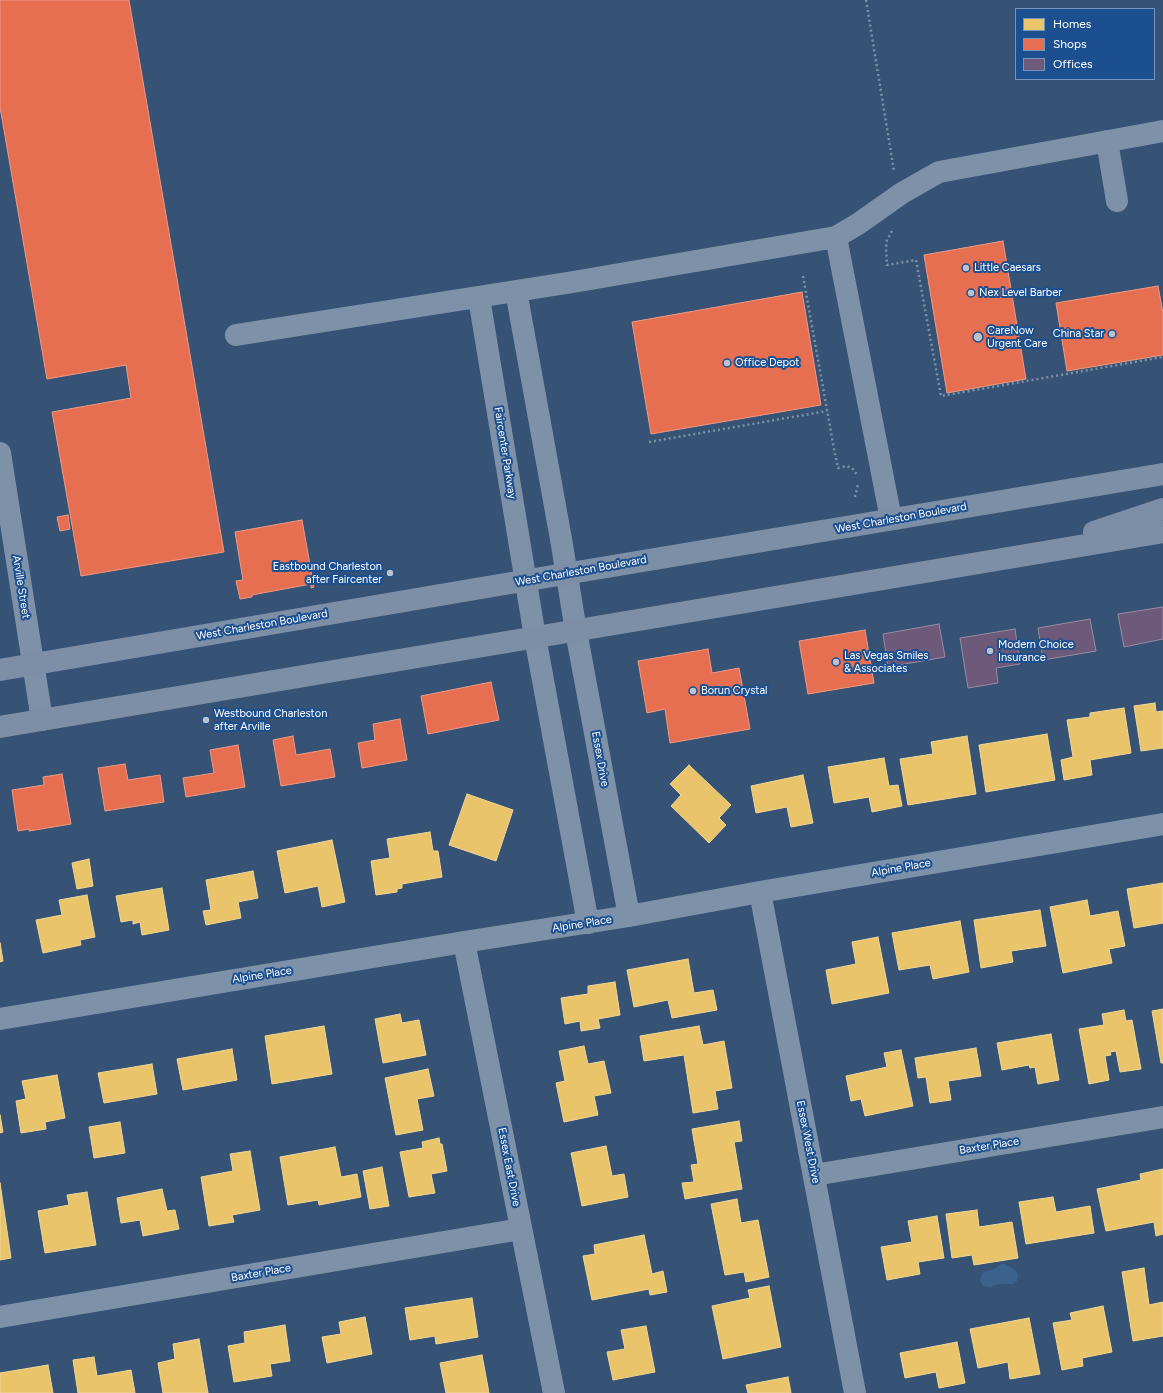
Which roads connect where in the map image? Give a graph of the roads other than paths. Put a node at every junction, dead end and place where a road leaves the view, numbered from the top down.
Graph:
1 (1163, 132) edge
2 (1107, 141) junction
3 (1117, 201) dead end
4 (836, 237) junction
5 (516, 291) junction
6 (479, 298) junction
7 (236, 336) dead end
8 (0, 453) edge
9 (1163, 474) edge
10 (1163, 509) edge
11 (891, 519) junction
12 (1163, 532) edge
13 (1024, 555) junction
14 (567, 574) junction
15 (526, 580) junction
16 (576, 630) junction
17 (535, 637) junction
18 (33, 664) junction
19 (0, 670) edge
20 (42, 720) junction
21 (0, 727) edge
22 (1163, 824) edge
23 (760, 892) junction
24 (629, 916) junction
25 (588, 923) junction
26 (464, 942) junction
27 (0, 1019) edge
28 (1163, 1117) edge
29 (814, 1175) junction
30 (521, 1229) junction
31 (0, 1317) edge
32 (554, 1393) edge
33 (855, 1393) edge

1 - 2 street
2 - 3 street
2 - 4 street
4 - 5 street
4 - 11 street
5 - 6 street
5 - 14 street
6 - 7 street
6 - 15 street, Faircenter Parkway
8 - 18 street, Arville Street
9 - 11 main road, West Charleston Boulevard
10 - 13 main road
11 - 14 main road, West Charleston Boulevard
12 - 13 main road
13 - 16 main road
14 - 15 main road, West Charleston Boulevard
14 - 16 street, Essex Drive
15 - 17 street, Faircenter Parkway
15 - 18 main road, West Charleston Boulevard
16 - 17 main road
16 - 24 street, Essex Drive
17 - 20 main road
17 - 25 street
18 - 19 main road, West Charleston Boulevard
18 - 20 street, Arville Street
20 - 21 main road
22 - 23 street, Alpine Place
23 - 24 street, Alpine Place
23 - 29 street, Essex West Drive
24 - 25 street, Alpine Place
25 - 26 street, Alpine Place
26 - 27 street, Alpine Place
26 - 30 street, Essex East Drive
28 - 29 street, Baxter Place
29 - 33 street, Essex West Drive
30 - 31 street, Baxter Place
30 - 32 street, Essex East Drive

